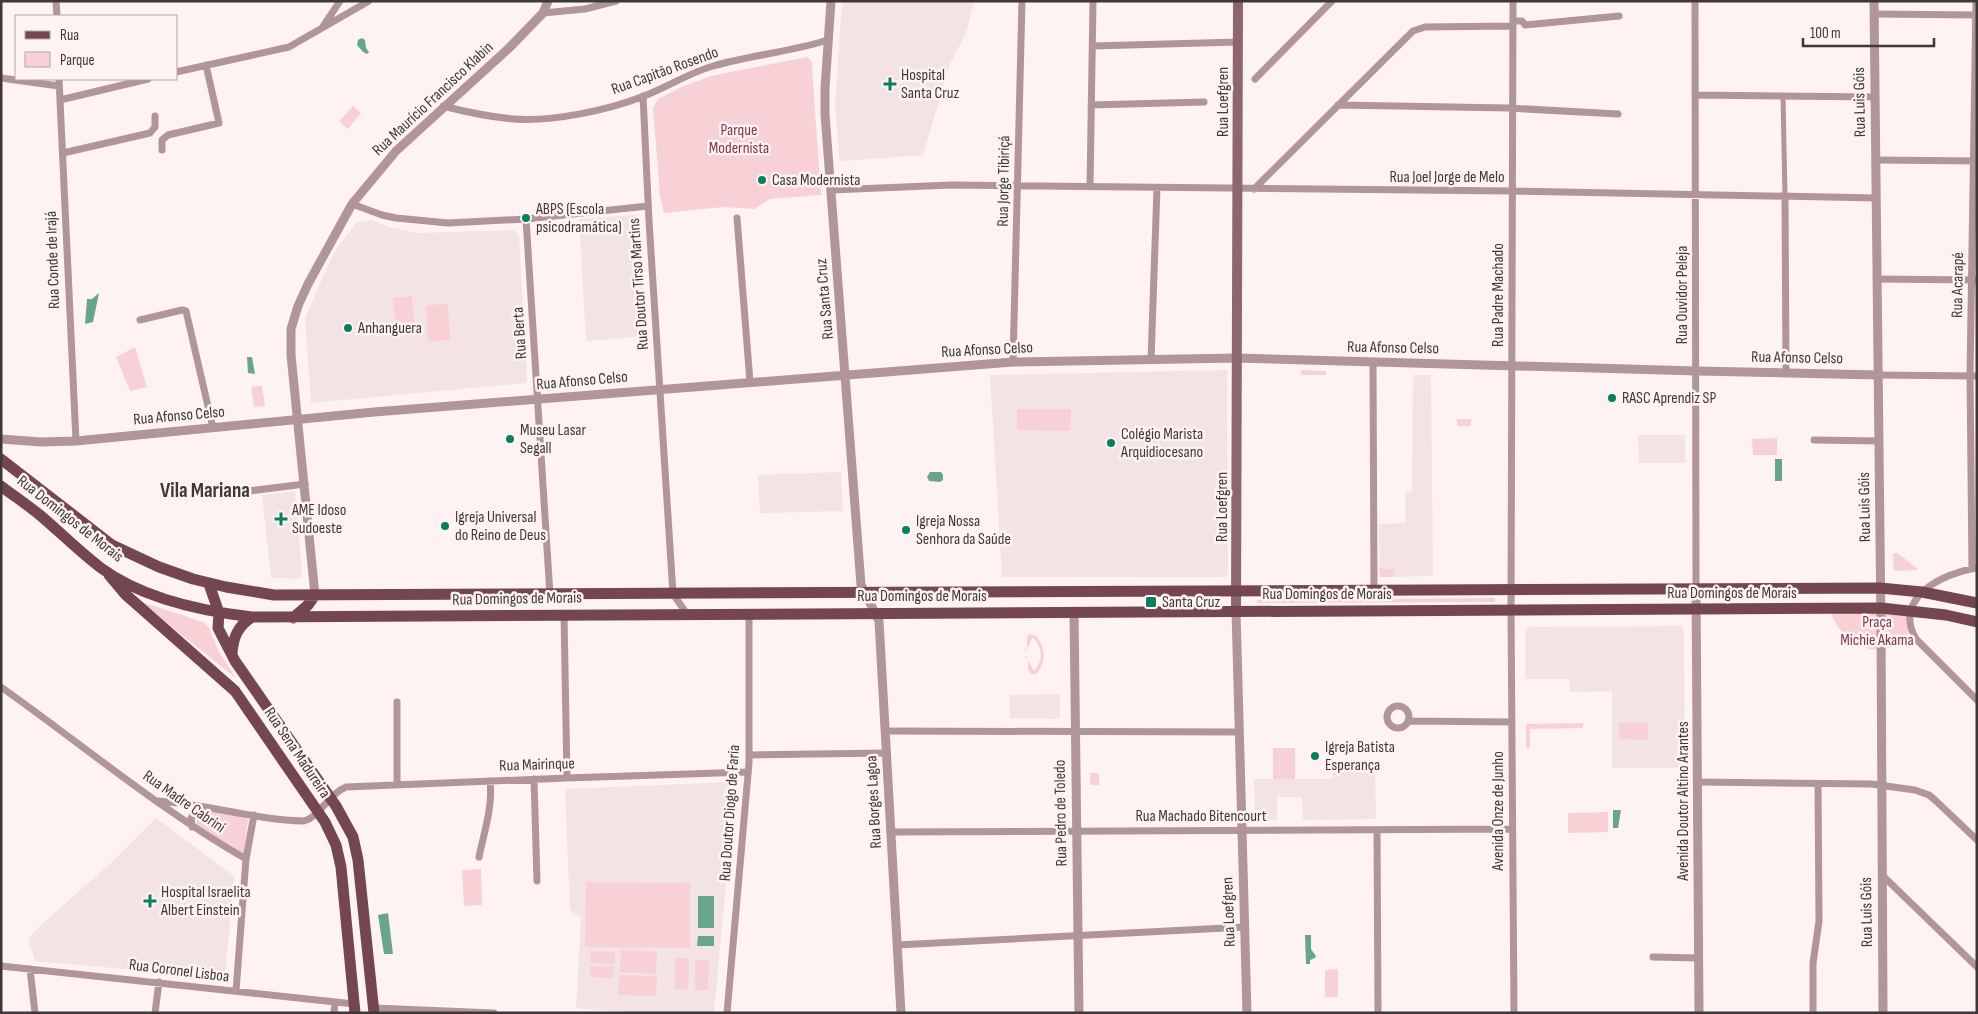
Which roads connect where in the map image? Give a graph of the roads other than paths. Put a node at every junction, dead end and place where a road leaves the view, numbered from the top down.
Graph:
1 (56, 1) edge
2 (340, 1) edge
3 (369, 1) edge
4 (548, 1) edge
5 (616, 1) edge
6 (831, 1) edge
7 (1022, 1) edge
8 (1094, 1) edge
9 (1238, 1) edge
10 (1332, 1) edge
11 (1513, 1) edge
12 (1694, 1) edge
13 (1874, 1) edge
14 (1976, 1) edge
15 (543, 13) junction
16 (1875, 14) junction
17 (1976, 14) edge
18 (57, 15) edge
19 (1619, 16) dead end
20 (1512, 23) junction
21 (320, 30) junction
22 (828, 40) junction
23 (807, 46) junction
24 (1093, 46) junction
25 (1238, 46) junction
26 (827, 50) junction
27 (206, 65) junction
28 (178, 72) edge
29 (1, 78) edge
30 (15, 79) edge
31 (24, 80) edge
32 (144, 80) edge
33 (1255, 80) dead end
34 (59, 83) edge
35 (1696, 95) junction
36 (643, 96) junction
37 (1783, 96) junction
38 (1875, 96) junction
39 (60, 100) junction
40 (1204, 102) dead end
41 (1091, 105) junction
42 (1338, 105) junction
43 (443, 106) junction
44 (1512, 108) junction
45 (1618, 114) dead end
46 (155, 116) dead end
47 (162, 150) dead end
48 (62, 153) junction
49 (1876, 160) junction
50 (1975, 160) edge
51 (1018, 186) junction
52 (1090, 186) junction
53 (1158, 188) junction
54 (1238, 189) junction
55 (1254, 189) junction
56 (831, 190) junction
57 (1512, 191) junction
58 (1696, 194) junction
59 (1785, 196) junction
60 (1876, 198) junction
61 (352, 204) junction
62 (648, 206) junction
63 (737, 218) dead end
64 (526, 219) junction
65 (1878, 279) junction
66 (1974, 280) edge
67 (140, 320) dead end
68 (1236, 358) junction
69 (1151, 360) junction
70 (1014, 362) junction
71 (1373, 363) junction
72 (1512, 366) junction
73 (1697, 371) junction
74 (1786, 373) junction
75 (846, 374) junction
76 (1878, 374) junction
77 (1973, 375) edge
78 (750, 382) junction
79 (660, 389) junction
80 (538, 400) junction
81 (297, 420) junction
82 (213, 428) junction
83 (1, 439) edge
84 (76, 440) junction
85 (1814, 440) dead end
86 (1879, 441) junction
87 (1, 459) edge
88 (304, 484) junction
89 (1, 486) edge
90 (249, 492) dead end
91 (102, 568) junction
92 (1974, 568) edge
93 (209, 584) junction
94 (1880, 588) junction
95 (1511, 589) junction
96 (1696, 589) junction
97 (1374, 590) junction
98 (1237, 592) junction
99 (1922, 592) junction
100 (863, 593) junction
101 (550, 594) junction
102 (673, 594) junction
103 (315, 595) junction
104 (1977, 603) edge
105 (1881, 608) junction
106 (1697, 609) junction
107 (1511, 610) junction
108 (1911, 610) junction
109 (1236, 611) junction
110 (875, 612) junction
111 (1074, 612) junction
112 (219, 613) junction
113 (564, 614) junction
114 (687, 614) junction
115 (749, 614) junction
116 (252, 617) junction
117 (293, 618) junction
118 (1977, 622) edge
119 (232, 654) junction
120 (1, 687) edge
121 (1977, 700) edge
122 (397, 702) dead end
123 (1408, 721) dead end
124 (1511, 722) junction
125 (885, 731) junction
126 (1075, 731) junction
127 (1240, 732) junction
128 (886, 753) junction
129 (749, 755) junction
130 (748, 772) junction
131 (567, 778) junction
132 (534, 779) junction
133 (490, 781) junction
134 (1698, 782) junction
135 (1818, 784) junction
136 (397, 785) junction
137 (1881, 785) junction
138 (330, 797) junction
139 (158, 801) junction
140 (199, 806) junction
141 (318, 812) junction
142 (254, 815) junction
143 (192, 827) junction
144 (1512, 829) junction
145 (1076, 830) junction
146 (1377, 830) junction
147 (1242, 831) junction
148 (890, 832) junction
149 (1977, 840) edge
150 (479, 857) dead end
151 (246, 860) junction
152 (1881, 875) junction
153 (537, 881) dead end
154 (1245, 927) junction
155 (1078, 936) junction
156 (897, 944) junction
157 (1653, 957) dead end
158 (1699, 958) junction
159 (1, 966) edge
160 (1977, 967) edge
161 (30, 969) junction
162 (159, 982) junction
163 (236, 991) junction
164 (335, 1002) junction
165 (354, 1008) edge
166 (374, 1010) edge
167 (35, 1013) edge
168 (155, 1013) edge
169 (334, 1013) edge
170 (494, 1013) edge
171 (727, 1013) edge
172 (901, 1013) edge
173 (1079, 1013) edge
174 (1247, 1013) edge
175 (1378, 1013) edge
176 (1514, 1013) edge
177 (1699, 1013) edge
178 (1813, 1013) edge
179 (1883, 1013) edge

1 - 18 street
2 - 21 street
3 - 21 street
4 - 15 street, Rua Maurício Francisco Klabin
5 - 15 street
6 - 22 street, Rua Santa Cruz
7 - 51 street, Rua Jorge Tibiriçá
8 - 24 street
9 - 25 main road, Rua Loefgren
10 - 33 street
11 - 20 street, Rua Padre Machado
12 - 35 street, Rua Ouvidor Peleja
13 - 16 street, Rua Luis Góis
14 - 17 street, Rua Acarapé
15 - 43 street, Rua Maurício Francisco Klabin
16 - 17 street
16 - 38 street, Rua Luis Góis
17 - 50 street, Rua Acarapé
19 - 20 street
20 - 42 street
20 - 44 street, Rua Padre Machado
21 - 27 street
22 - 23 street, Rua Capitão Rosendo
22 - 26 street, Rua Santa Cruz
23 - 26 street, Rua Capitão Rosendo
23 - 36 street, Rua Capitão Rosendo
24 - 25 street
24 - 41 street
25 - 54 main road, Rua Loefgren
26 - 56 street, Rua Santa Cruz
27 - 28 street
27 - 47 street
29 - 30 street
31 - 34 street
32 - 39 street
34 - 39 street, Rua Conde de Irajá
35 - 37 street
35 - 58 street, Rua Ouvidor Peleja
36 - 43 street, Rua Capitão Rosendo
36 - 62 street, Rua Doutor Tirso Martins
37 - 38 street
37 - 59 street
38 - 49 street, Rua Luis Góis
39 - 48 street, Rua Conde de Irajá
40 - 41 street
41 - 52 street
42 - 44 street
42 - 55 street
43 - 61 street, Rua Maurício Francisco Klabin
44 - 45 street
44 - 57 street, Rua Padre Machado
46 - 48 street
48 - 84 street, Rua Conde de Irajá
49 - 50 street
49 - 60 street, Rua Luis Góis
50 - 66 street, Rua Acarapé
51 - 52 street, Rua Joel Jorge de Melo
51 - 56 street, Rua Joel Jorge de Melo
51 - 70 street, Rua Jorge Tibiriçá
52 - 53 street, Rua Joel Jorge de Melo
53 - 54 street, Rua Joel Jorge de Melo
53 - 69 street
54 - 55 street, Rua Joel Jorge de Melo
54 - 68 main road, Rua Loefgren
55 - 57 street, Rua Joel Jorge de Melo
56 - 75 street, Rua Santa Cruz
57 - 58 street, Rua Joel Jorge de Melo
57 - 72 street, Rua Padre Machado
58 - 59 street, Rua Joel Jorge de Melo
58 - 73 street, Rua Ouvidor Peleja
59 - 60 street, Rua Joel Jorge de Melo
59 - 74 street
60 - 65 street, Rua Luis Góis
61 - 64 street
61 - 81 street, Rua Maurício Francisco Klabin
62 - 64 street
62 - 79 street, Rua Doutor Tirso Martins
63 - 78 street
64 - 80 street, Rua Berta
65 - 66 street
65 - 76 street, Rua Luis Góis
66 - 77 street, Rua Acarapé
67 - 82 street
68 - 69 street, Rua Afonso Celso
68 - 71 street, Rua Afonso Celso
68 - 98 main road, Rua Loefgren
69 - 70 street, Rua Afonso Celso
70 - 75 street, Rua Afonso Celso
71 - 72 street, Rua Afonso Celso
71 - 97 street
72 - 73 street, Rua Afonso Celso
72 - 95 street, Rua Padre Machado
73 - 74 street, Rua Afonso Celso
73 - 96 street, Rua Ouvidor Peleja
74 - 76 street, Rua Afonso Celso
75 - 78 street, Rua Afonso Celso
75 - 100 street, Rua Santa Cruz
76 - 77 street, Rua Afonso Celso
76 - 86 street, Rua Luis Góis
77 - 92 street, Rua Acarapé
78 - 79 street, Rua Afonso Celso
79 - 80 street, Rua Afonso Celso
79 - 102 street, Rua Doutor Tirso Martins
80 - 81 street, Rua Afonso Celso
80 - 101 street, Rua Berta
81 - 82 street, Rua Afonso Celso
81 - 88 street, Rua Maurício Francisco Klabin
82 - 84 street, Rua Afonso Celso
83 - 84 street, Rua Afonso Celso
85 - 86 street
86 - 94 street, Rua Luis Góis
87 - 93 main road, Rua Domingos de Morais
88 - 90 street
88 - 103 street, Rua Maurício Francisco Klabin
89 - 91 main road, Rua Domingos de Morais
91 - 112 main road, Rua Domingos de Morais
91 - 141 main road, Rua Sena Madureira
92 - 99 street
93 - 103 main road, Rua Domingos de Morais
93 - 112 main road, Rua Sena Madureira
94 - 96 main road, Rua Domingos de Morais
94 - 99 main road, Rua Domingos de Morais
94 - 105 street, Rua Luis Góis
95 - 96 main road, Rua Domingos de Morais
95 - 97 main road, Rua Domingos de Morais
95 - 107 street, Rua Padre Machado
96 - 106 street, Avenida Doutor Altino Arantes
97 - 98 main road, Rua Domingos de Morais
98 - 100 main road, Rua Domingos de Morais
98 - 109 main road, Rua Loefgren
99 - 104 main road, Rua Domingos de Morais
99 - 108 street
100 - 102 main road, Rua Domingos de Morais
100 - 110 street, Rua Borges Lagoa
101 - 102 main road, Rua Domingos de Morais
101 - 103 main road, Rua Domingos de Morais
102 - 114 street
103 - 117 main road
105 - 106 main road, Rua Domingos de Morais
105 - 108 main road, Rua Domingos de Morais
105 - 137 street, Rua Luis Góis
106 - 107 main road, Rua Domingos de Morais
106 - 134 street, Avenida Doutor Altino Arantes
107 - 109 main road, Rua Domingos de Morais
107 - 124 street, Avenida Onze de Junho
108 - 118 main road, Rua Domingos de Morais
108 - 121 street
109 - 111 main road, Rua Domingos de Morais
109 - 127 street, Rua Loefgren
110 - 111 main road, Rua Domingos de Morais
110 - 115 main road, Rua Domingos de Morais
110 - 125 street, Rua Borges Lagoa
111 - 126 street, Rua Pedro de Toledo
112 - 116 main road, Rua Domingos de Morais
112 - 119 main road, Rua Sena Madureira
113 - 114 main road, Rua Domingos de Morais
113 - 117 main road, Rua Domingos de Morais
113 - 131 street
114 - 115 main road, Rua Domingos de Morais
115 - 129 street, Rua Doutor Diogo de Faria
116 - 117 main road, Rua Domingos de Morais
116 - 119 main road
119 - 138 main road, Rua Sena Madureira
120 - 139 street, Rua Madre Cabrini
122 - 136 street
123 - 124 street
124 - 144 street, Avenida Onze de Junho
125 - 126 street
125 - 128 street, Rua Borges Lagoa
126 - 127 street
126 - 145 street, Rua Pedro de Toledo
127 - 147 street, Rua Loefgren
128 - 129 street
128 - 148 street, Rua Borges Lagoa
129 - 130 street, Rua Doutor Diogo de Faria
130 - 131 street, Rua Mairinque
130 - 171 street, Rua Doutor Diogo de Faria
131 - 132 street, Rua Mairinque
132 - 133 street, Rua Mairinque
132 - 153 street
133 - 136 street, Rua Mairinque
133 - 150 street
134 - 135 street
134 - 158 street, Avenida Doutor Altino Arantes
135 - 137 street
135 - 178 street
136 - 138 street, Rua Mairinque
137 - 149 street
137 - 152 street, Rua Luis Góis
138 - 141 street
138 - 166 main road, Rua Sena Madureira
139 - 140 street
139 - 143 street, Rua Madre Cabrini
140 - 142 street
140 - 143 street
141 - 142 street
141 - 165 main road, Rua Sena Madureira
142 - 151 street
143 - 151 street, Rua Madre Cabrini
144 - 146 street, Rua Machado Bitencourt
144 - 176 street, Avenida Onze de Junho
145 - 147 street, Rua Machado Bitencourt
145 - 148 street, Rua Machado Bitencourt
145 - 155 street, Rua Pedro de Toledo
146 - 147 street, Rua Machado Bitencourt
146 - 175 street
147 - 154 street, Rua Loefgren
148 - 156 street, Rua Borges Lagoa
151 - 163 street
152 - 160 street
152 - 179 street, Rua Luis Góis
154 - 155 street
154 - 174 street, Rua Loefgren
155 - 156 street
155 - 173 street, Rua Pedro de Toledo
156 - 172 street, Rua Borges Lagoa
157 - 158 street
158 - 177 street, Avenida Doutor Altino Arantes
159 - 161 street, Rua Coronel Lisboa
161 - 162 street, Rua Coronel Lisboa
161 - 167 street
162 - 163 street, Rua Coronel Lisboa
162 - 168 street
163 - 164 street, Rua Coronel Lisboa
164 - 165 street, Rua Coronel Lisboa
164 - 169 street
166 - 170 street

